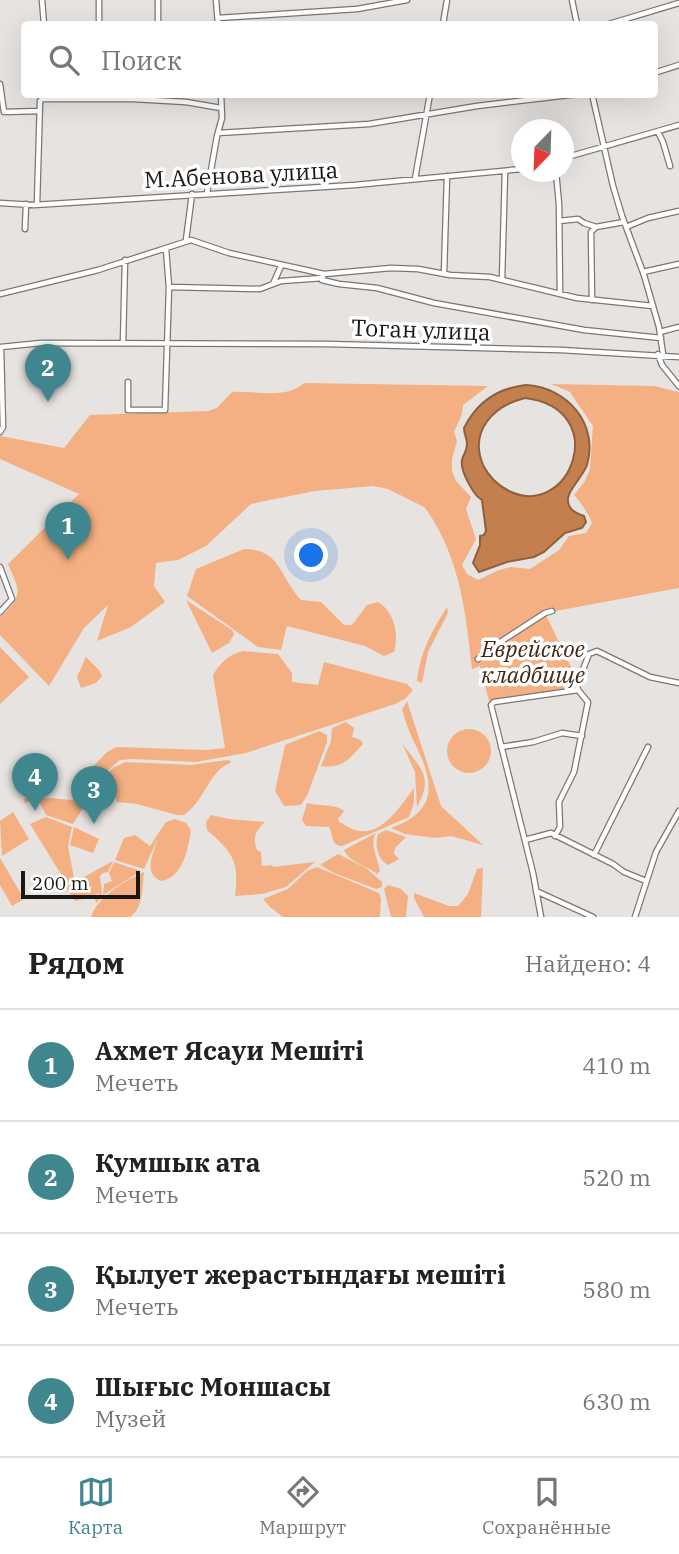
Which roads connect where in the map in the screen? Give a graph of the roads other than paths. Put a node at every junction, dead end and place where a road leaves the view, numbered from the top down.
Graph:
1 (42, 0) edge
2 (99, 0) edge
3 (159, 0) edge
4 (216, 0) edge
5 (407, 0) edge
6 (447, 0) edge
7 (572, 0) edge
8 (679, 3) edge
9 (218, 18) joint
10 (44, 21) edge
11 (99, 21) edge
12 (158, 21) edge
13 (444, 21) edge
14 (576, 21) edge
15 (619, 21) edge
16 (679, 65) edge
17 (658, 72) edge
18 (0, 84) edge
19 (47, 98) edge
20 (92, 98) edge
21 (221, 98) edge
22 (429, 98) edge
23 (544, 98) edge
24 (593, 98) edge
25 (220, 108) junction
26 (39, 111) junction
27 (426, 115) junction
28 (679, 125) edge
29 (658, 132) junction
30 (218, 133) junction
31 (604, 147) junction
32 (574, 155) edge
33 (670, 166) dead end
34 (511, 170) edge
35 (505, 171) junction
36 (447, 176) junction
37 (415, 180) junction
38 (556, 182) edge
39 (207, 193) junction
40 (192, 194) junction
41 (0, 203) edge
42 (26, 204) junction
43 (37, 204) junction
44 (679, 211) edge
45 (559, 221) junction
46 (625, 224) junction
47 (596, 227) junction
48 (25, 229) dead end
49 (186, 240) junction
50 (166, 249) junction
51 (125, 260) junction
52 (679, 264) edge
53 (281, 266) junction
54 (643, 272) junction
55 (444, 273) junction
56 (323, 277) junction
57 (502, 279) junction
58 (273, 285) junction
59 (169, 287) junction
60 (0, 294) edge
61 (560, 294) junction
62 (592, 300) junction
63 (653, 306) junction
64 (679, 327) edge
65 (660, 335) junction
66 (123, 343) junction
67 (167, 344) junction
68 (1, 347) edge
69 (660, 354) junction
70 (677, 356) edge
71 (128, 382) dead end
72 (679, 386) edge
73 (0, 432) edge
74 (0, 567) edge
75 (552, 611) dead end
76 (0, 612) edge
77 (478, 659) dead end
78 (679, 683) edge
79 (578, 690) junction
80 (582, 736) junction
81 (501, 747) junction
82 (648, 747) dead end
83 (679, 811) edge
84 (555, 836) junction
85 (525, 840) junction
86 (594, 855) junction
87 (646, 881) junction
88 (536, 891) junction
89 (541, 917) edge
90 (593, 917) edge
91 (635, 917) edge

1 - 10 street
2 - 11 street
3 - 12 street
4 - 9 street
5 - 9 street
6 - 13 street
7 - 14 street
8 - 15 street
16 - 17 street
18 - 26 street
19 - 26 street
20 - 25 street
21 - 25 street
22 - 27 street
23 - 27 street
24 - 31 street
25 - 30 street
26 - 43 street
27 - 30 street
27 - 37 street
28 - 29 street
29 - 31 street
29 - 33 street
30 - 39 street
31 - 32 street
31 - 46 street
34 - 35 street, М.Абенова улица
35 - 36 street, М.Абенова улица
35 - 57 street
36 - 37 street, М.Абенова улица
36 - 55 street
37 - 39 street, М.Абенова улица
38 - 45 street
39 - 40 street, М.Абенова улица
40 - 43 street, М.Абенова улица
40 - 49 street
41 - 42 street, М.Абенова улица
42 - 43 street, М.Абенова улица
42 - 48 street
44 - 46 street
45 - 47 street
45 - 61 street
46 - 47 street
46 - 54 street
47 - 62 street
49 - 50 street
49 - 53 street
50 - 51 street
50 - 59 street
51 - 60 street
51 - 66 street
52 - 54 street
53 - 56 street
53 - 58 street
54 - 63 street
55 - 56 street
55 - 57 street
56 - 58 street, Тоган улица
56 - 65 street, Тоган улица
57 - 61 street
58 - 59 street, Тоган улица
59 - 67 street
61 - 62 street
62 - 63 street
63 - 65 street
64 - 65 street
65 - 69 street
66 - 67 street, Тоган улица
66 - 68 street, Тоган улица
67 - 69 street, Тоган улица
67 - 71 street
68 - 73 street, Тоган улица
69 - 70 street, Тоган улица
69 - 72 street
74 - 76 street
75 - 77 street
78 - 79 street
79 - 80 street
79 - 81 street
80 - 81 street
80 - 84 street
81 - 85 street
82 - 86 street
83 - 87 street
84 - 85 street
84 - 86 street
85 - 88 street
86 - 87 street
87 - 91 street
88 - 89 street
88 - 90 street

